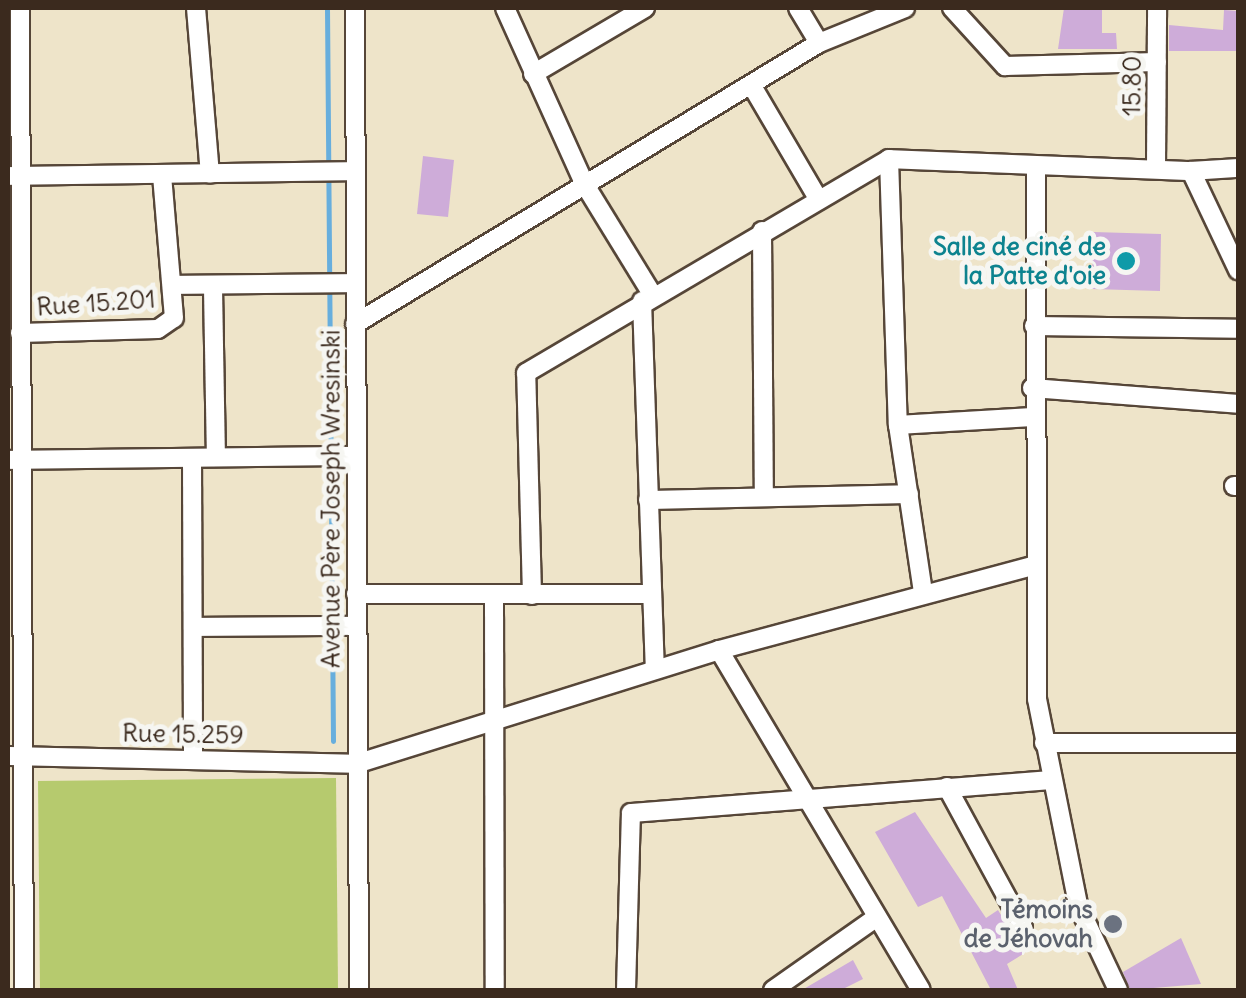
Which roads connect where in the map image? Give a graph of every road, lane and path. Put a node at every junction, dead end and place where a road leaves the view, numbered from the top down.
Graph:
1 (20, 8) edge
2 (196, 8) edge
3 (355, 8) edge
4 (504, 8) edge
5 (645, 8) edge
6 (798, 8) edge
7 (905, 8) edge
8 (952, 8) edge
9 (1157, 8) edge
10 (819, 43) junction
11 (1157, 62) junction
12 (532, 74) junction
13 (752, 86) junction
14 (889, 159) junction
15 (1156, 166) junction
16 (1238, 168) edge
17 (1036, 170) junction
18 (340, 171) junction
19 (1190, 171) junction
20 (210, 173) junction
21 (162, 175) junction
22 (14, 176) edge
23 (585, 185) junction
24 (817, 197) junction
25 (762, 231) junction
26 (1238, 270) edge
27 (339, 283) junction
28 (174, 285) junction
29 (212, 288) junction
30 (647, 298) junction
31 (355, 324) junction
32 (1034, 326) junction
33 (1238, 329) edge
34 (20, 333) junction
35 (1032, 388) junction
36 (1238, 404) edge
37 (1032, 417) junction
38 (898, 425) junction
39 (354, 456) junction
40 (216, 457) junction
41 (192, 458) junction
42 (13, 460) edge
43 (909, 494) junction
44 (764, 497) junction
45 (648, 500) junction
46 (1033, 566) junction
47 (356, 594) junction
48 (648, 594) junction
49 (924, 594) junction
50 (532, 595) junction
51 (494, 596) junction
52 (14, 604) edge
53 (341, 626) junction
54 (194, 627) junction
55 (719, 650) junction
56 (655, 669) junction
57 (493, 722) junction
58 (1044, 742) junction
59 (1238, 742) edge
60 (15, 756) edge
61 (192, 758) junction
62 (356, 764) junction
63 (1052, 780) junction
64 (947, 788) junction
65 (807, 799) junction
66 (15, 886) edge
67 (876, 918) junction
68 (1023, 927) dead end
69 (24, 990) edge
70 (359, 990) edge
71 (495, 990) edge
72 (626, 990) edge
73 (773, 990) edge
74 (921, 990) edge
75 (1118, 990) edge

1 - 22 street
2 - 20 street
3 - 18 street, Avenue Père Joseph Wresinski
4 - 12 street
5 - 12 street
6 - 10 street
7 - 10 street
8 - 11 street
9 - 11 street, 15.80
10 - 13 street
11 - 15 street, 15.80
12 - 23 street
13 - 23 street
13 - 24 street
14 - 17 street
14 - 24 street
14 - 38 street
15 - 17 street
15 - 19 street
16 - 19 street
17 - 32 street
18 - 20 street
18 - 27 street, Avenue Père Joseph Wresinski
19 - 26 street
20 - 21 street
21 - 22 street
21 - 28 street
22 - 34 street
23 - 30 street
23 - 31 street
24 - 25 street
25 - 30 street
25 - 44 street
27 - 29 street
27 - 31 street, Avenue Père Joseph Wresinski
28 - 29 street
28 - 34 street, Rue 15.201
29 - 40 street
30 - 45 street
30 - 50 street
31 - 39 street, Avenue Père Joseph Wresinski
32 - 33 street
32 - 35 street
34 - 42 street
35 - 36 street
35 - 37 street
37 - 38 street
37 - 46 street
38 - 43 street
39 - 40 street
39 - 47 street, Avenue Père Joseph Wresinski
40 - 41 street
41 - 42 street
41 - 54 street
42 - 52 street
43 - 44 street
43 - 49 street
44 - 45 street
45 - 48 street
46 - 49 street, Rue 15.259
46 - 58 street
47 - 51 street
47 - 53 street, Avenue Père Joseph Wresinski
48 - 50 street
48 - 56 street
49 - 55 street, Rue 15.259
50 - 51 street
51 - 57 street
52 - 60 street
53 - 54 street
53 - 62 street, Avenue Père Joseph Wresinski
54 - 61 street
55 - 56 street, Rue 15.259
55 - 65 street
56 - 57 street, Rue 15.259
57 - 62 street, Rue 15.259
57 - 71 street
58 - 59 street
58 - 63 street
60 - 61 street, Rue 15.259
60 - 66 street
61 - 62 street, Rue 15.259
62 - 70 street, Avenue Père Joseph Wresinski
63 - 64 street
63 - 75 street
64 - 65 street
64 - 68 street
65 - 67 street
65 - 72 street
66 - 69 street
67 - 73 street
67 - 74 street

